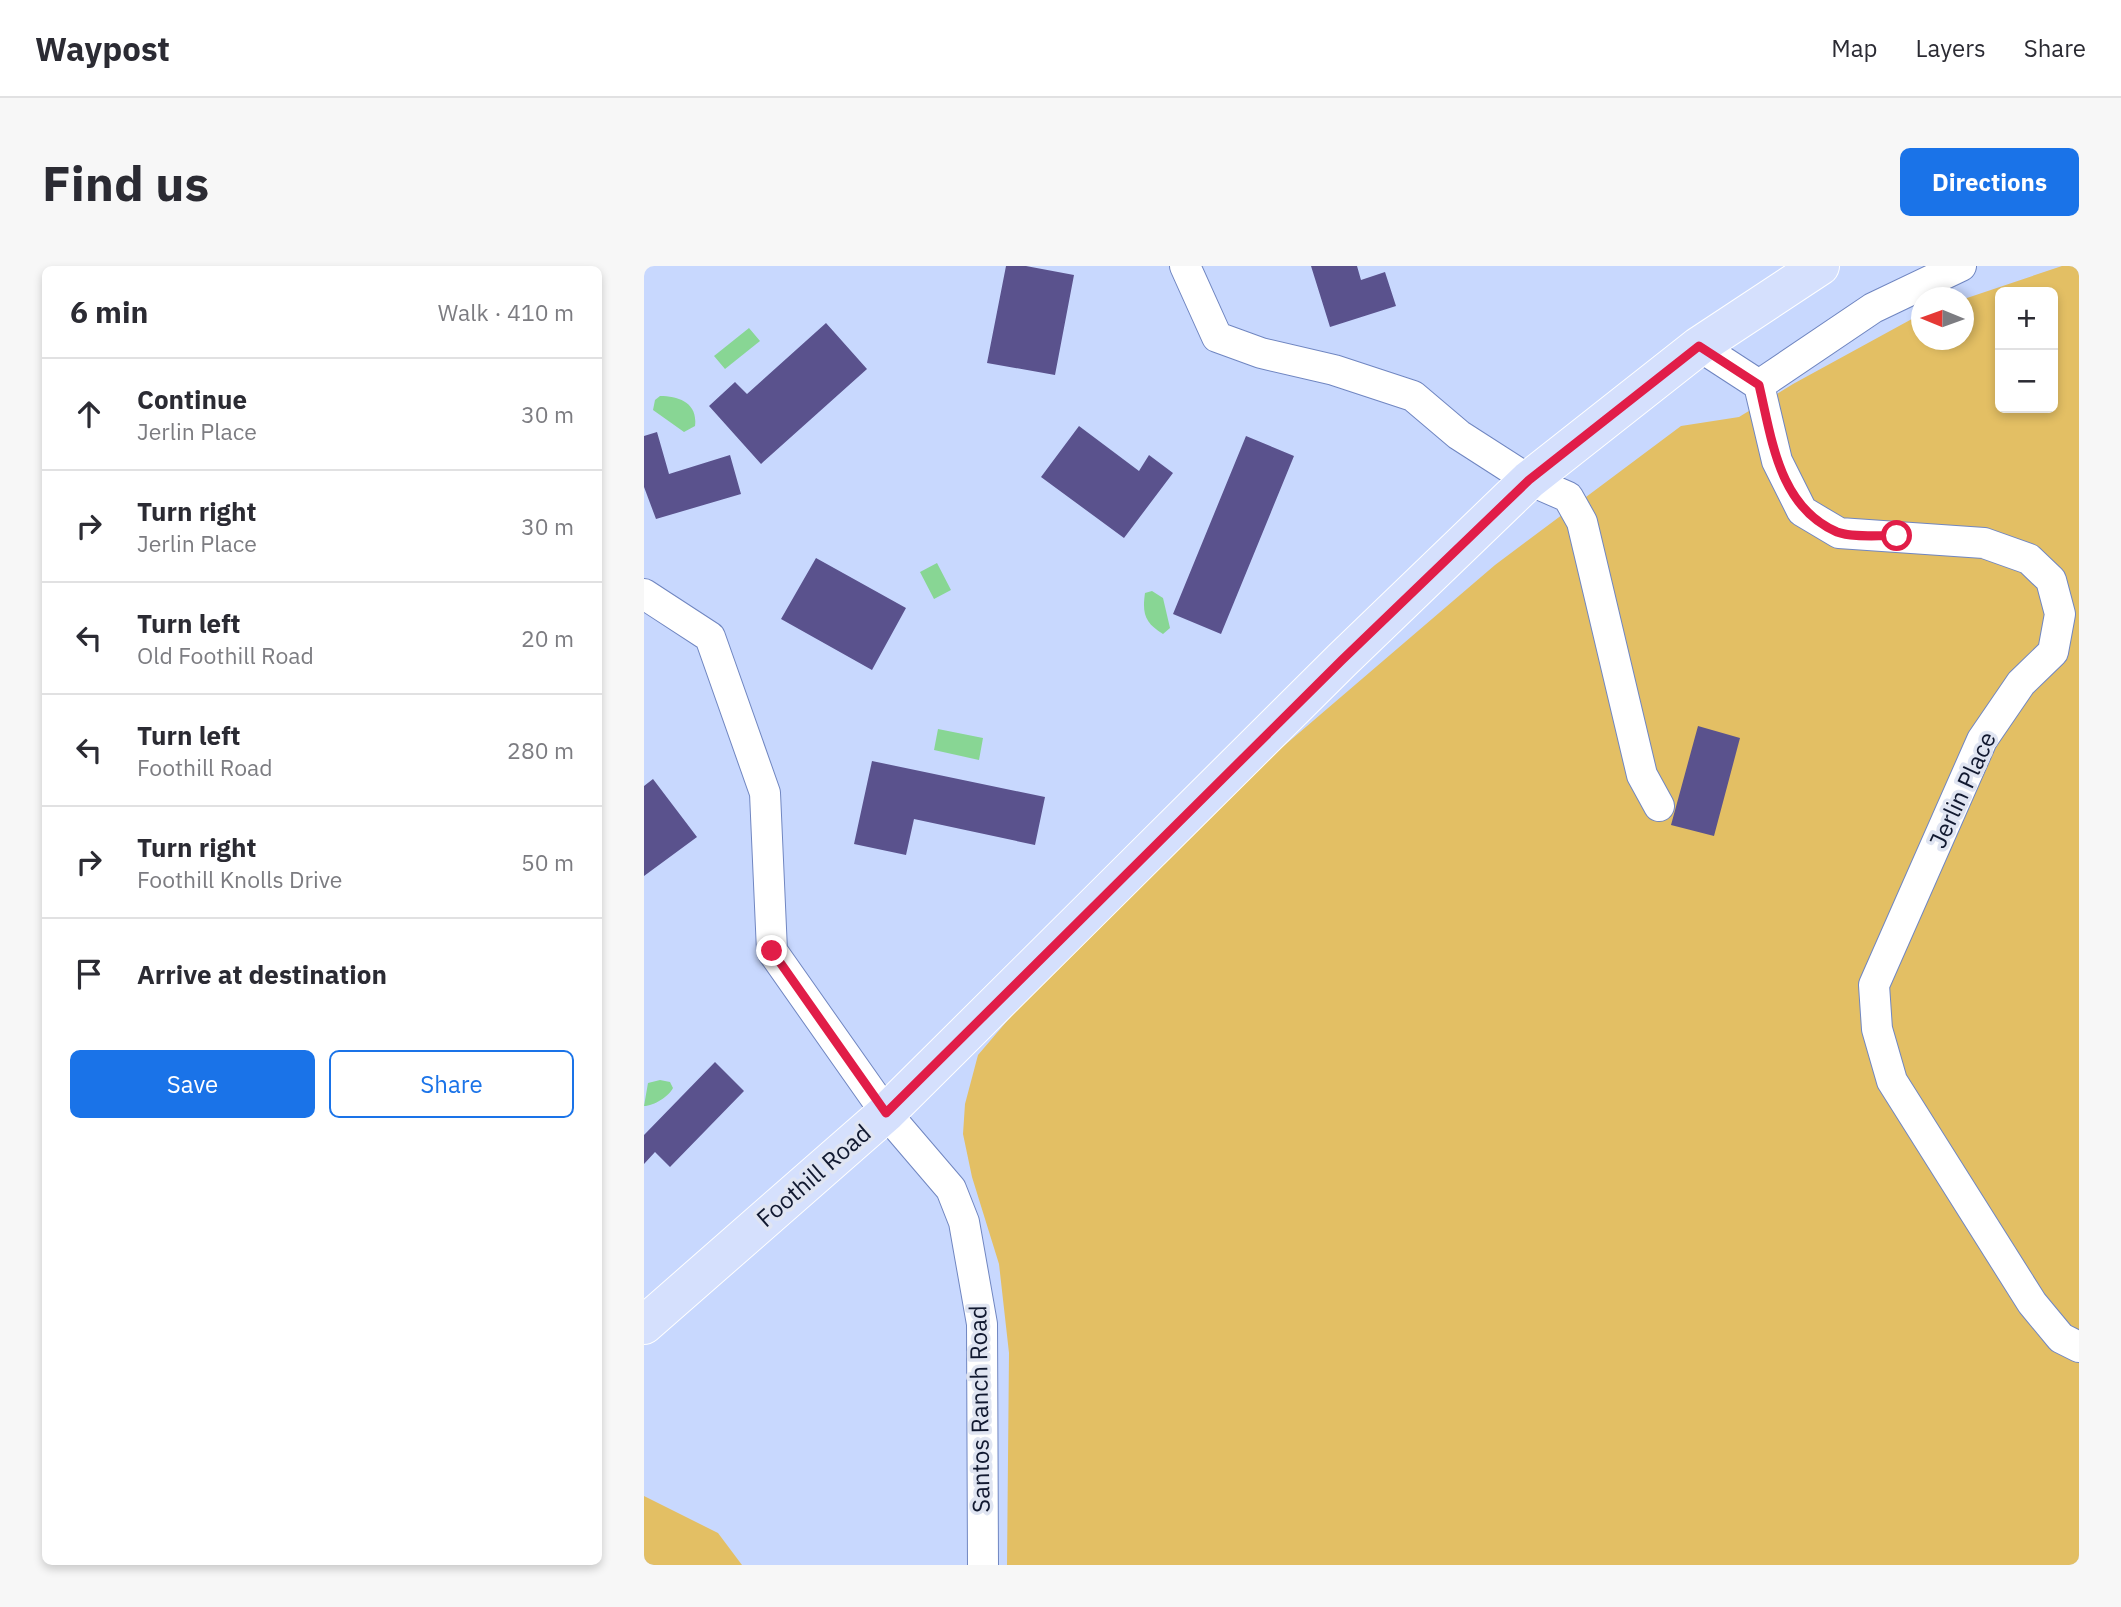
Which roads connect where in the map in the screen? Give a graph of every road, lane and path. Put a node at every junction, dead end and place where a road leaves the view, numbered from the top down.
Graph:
1 (1185, 266) edge
2 (1820, 266) edge
3 (1961, 266) edge
4 (1699, 346) junction
5 (1759, 385) junction
6 (1529, 480) junction
7 (644, 594) edge
8 (1659, 806) dead end
9 (886, 1113) junction
10 (644, 1325) edge
11 (2079, 1347) edge
12 (983, 1565) edge

1 - 6 street
2 - 4 main road, Foothill Road
3 - 5 street
4 - 5 street
4 - 6 main road, Foothill Road
5 - 11 street, Jerlin Place
6 - 8 street
6 - 9 main road, Foothill Road
7 - 9 street, Santos Ranch Road
9 - 10 main road, Foothill Road
9 - 12 street, Santos Ranch Road

